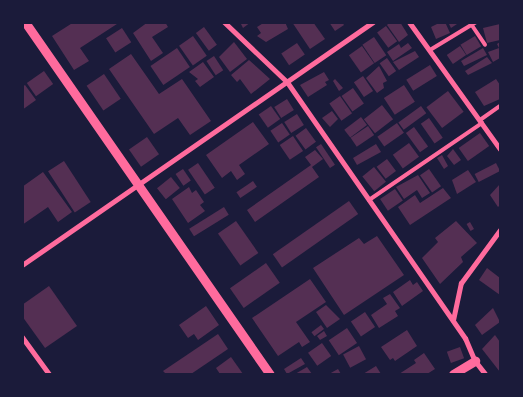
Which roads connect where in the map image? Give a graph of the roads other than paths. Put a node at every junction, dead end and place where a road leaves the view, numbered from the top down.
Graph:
1 (26, 22) edge
2 (224, 22) edge
3 (373, 22) edge
4 (409, 22) edge
5 (474, 23) edge
6 (485, 45) dead end
7 (430, 50) junction
8 (287, 82) junction
9 (500, 106) edge
10 (481, 122) junction
11 (500, 149) edge
12 (138, 185) junction
13 (369, 200) junction
14 (500, 230) edge
15 (22, 265) edge
16 (453, 320) junction
17 (22, 337) edge
18 (474, 361) junction
19 (49, 374) edge
20 (270, 374) edge
21 (453, 374) edge
22 (484, 374) edge

1 - 12 street
2 - 8 street
3 - 8 street
4 - 7 street
5 - 6 lane
5 - 7 lane
7 - 10 street
8 - 12 street
8 - 13 street
9 - 10 lane
10 - 11 street
10 - 13 lane
12 - 15 street
12 - 20 street
13 - 16 street
14 - 16 street
16 - 18 street
17 - 19 street
18 - 21 street
18 - 22 street

